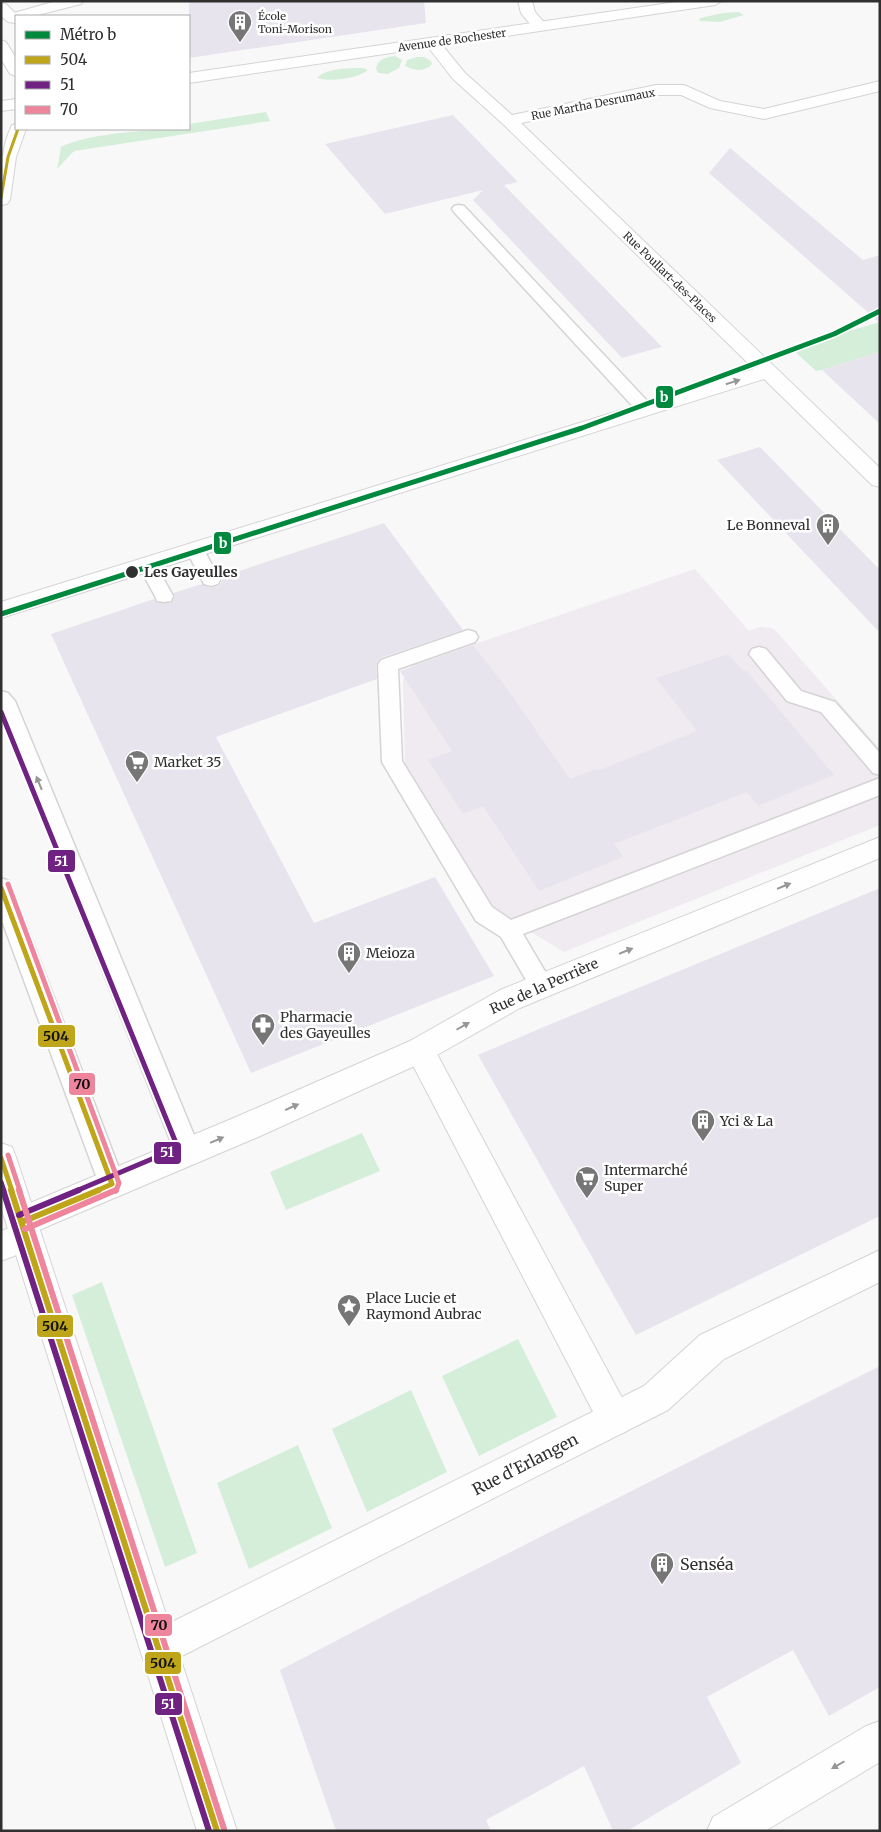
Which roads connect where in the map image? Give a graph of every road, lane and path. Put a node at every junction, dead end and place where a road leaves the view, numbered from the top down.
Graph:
1 (76, 1) edge
2 (525, 1) edge
3 (715, 1) edge
4 (1, 7) edge
5 (25, 15) edge
6 (15, 17) edge
7 (15, 19) edge
8 (540, 27) junction
9 (1, 30) edge
10 (433, 43) junction
11 (1, 45) edge
12 (15, 69) edge
13 (190, 78) edge
14 (880, 86) edge
15 (15, 104) edge
16 (1, 106) edge
17 (509, 121) junction
18 (18, 130) edge
19 (1, 200) edge
20 (459, 209) dead end
21 (768, 371) junction
22 (645, 409) junction
23 (880, 480) edge
24 (195, 550) junction
25 (147, 565) junction
26 (212, 580) dead end
27 (164, 596) dead end
28 (1, 610) edge
29 (468, 637) dead end
30 (759, 654) dead end
31 (1, 698) edge
32 (880, 767) edge
33 (880, 786) edge
34 (880, 847) edge
35 (1, 887) edge
36 (509, 930) junction
37 (541, 985) junction
38 (420, 1050) junction
39 (188, 1152) junction
40 (1, 1157) edge
41 (112, 1184) junction
42 (16, 1234) edge
43 (880, 1265) edge
44 (615, 1419) junction
45 (159, 1648) junction
46 (880, 1740) edge
47 (217, 1831) edge
48 (727, 1831) edge

1 - 5 street
2 - 8 street
3 - 8 street, Avenue de Rochester
4 - 6 street
7 - 9 street
8 - 10 street, Avenue de Rochester
10 - 13 street, Avenue de Rochester
10 - 17 street, Rue Poullart-des-Places
11 - 12 street
14 - 17 street, Rue Martha Desrumaux
15 - 16 street
17 - 21 street, Rue Poullart-des-Places
18 - 19 street
20 - 22 lane
22 -> 21 street
21 - 23 street, Rue Poullart-des-Places
22 - 24 street
24 - 25 street
24 - 26 lane
25 - 27 lane
25 - 28 street
29 - 36 lane
30 - 32 lane
39 -> 31 lane
33 - 36 lane
37 -> 34 street, Rue de la Perrière
35 - 41 lane
36 - 37 lane
38 -> 37 street, Rue de la Perrière
39 -> 38 street, Rue de la Perrière
38 - 44 street
39 - 41 street
40 - 42 street
41 - 42 street
42 - 45 street
43 - 44 street, Rue d'Erlangen
44 - 45 street, Rue d'Erlangen
45 - 47 street
46 -> 48 street

